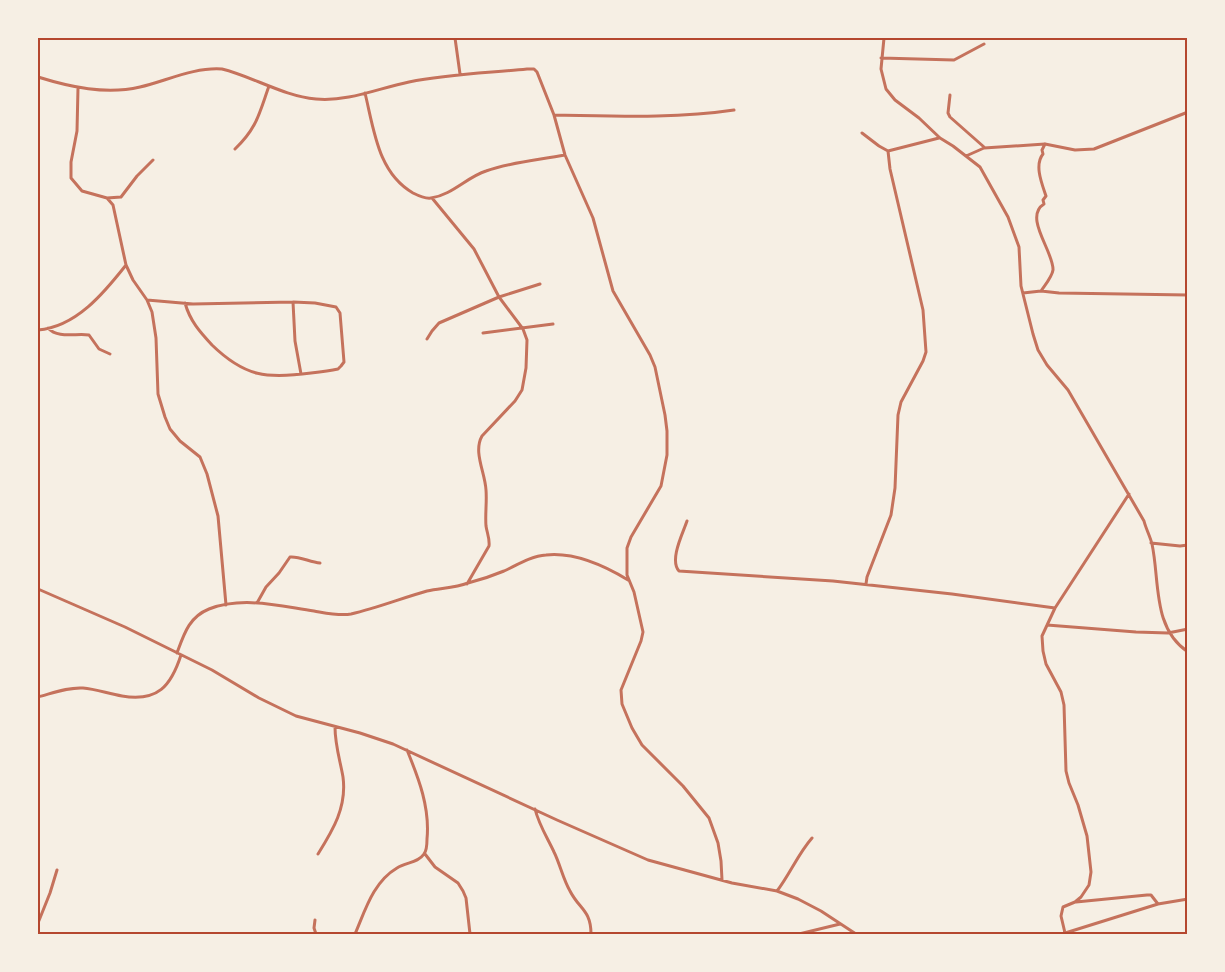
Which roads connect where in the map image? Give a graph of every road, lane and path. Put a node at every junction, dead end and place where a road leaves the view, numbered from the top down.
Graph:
1 (455, 38) edge
2 (884, 38) edge
3 (984, 44) dead end
4 (881, 58) junction
5 (460, 74) junction
6 (38, 77) edge
7 (269, 86) junction
8 (78, 88) junction
9 (365, 93) junction
10 (950, 95) dead end
11 (734, 110) dead end
12 (1188, 112) edge
13 (554, 115) junction
14 (862, 133) dead end
15 (940, 138) junction
16 (1045, 144) junction
17 (984, 148) junction
18 (235, 149) dead end
19 (888, 151) junction
20 (565, 155) junction
21 (966, 156) junction
22 (153, 160) dead end
23 (107, 198) junction
24 (432, 198) junction
25 (126, 265) junction
26 (540, 284) dead end
27 (1041, 291) junction
28 (1022, 293) junction
29 (1188, 295) edge
30 (499, 297) junction
31 (147, 300) junction
32 (293, 302) junction
33 (185, 304) junction
34 (553, 324) dead end
35 (48, 328) junction
36 (523, 329) junction
37 (38, 330) edge
38 (483, 333) dead end
39 (428, 340) dead end
40 (110, 354) dead end
41 (301, 374) junction
42 (1129, 494) junction
43 (687, 521) dead end
44 (1152, 543) junction
45 (1188, 546) edge
46 (320, 563) dead end
47 (629, 581) junction
48 (466, 584) junction
49 (866, 584) junction
50 (38, 589) edge
51 (257, 603) junction
52 (226, 605) junction
53 (1055, 608) junction
54 (1046, 625) junction
55 (1188, 628) edge
56 (1168, 633) junction
57 (1188, 652) edge
58 (179, 654) junction
59 (38, 697) edge
60 (335, 727) junction
61 (407, 750) junction
62 (535, 810) junction
63 (812, 838) dead end
64 (318, 854) dead end
65 (425, 854) junction
66 (57, 870) dead end
67 (722, 880) junction
68 (778, 891) junction
69 (1188, 899) edge
70 (1076, 902) junction
71 (1158, 904) junction
72 (315, 920) dead end
73 (38, 924) edge
74 (840, 924) junction
75 (316, 934) edge
76 (355, 934) edge
77 (470, 934) edge
78 (591, 934) edge
79 (798, 934) edge
80 (856, 934) edge
81 (1064, 934) edge

1 - 5 street
2 - 4 street
3 - 4 street
4 - 15 street
5 - 9 street
5 - 13 street
6 - 8 street
7 - 8 street
7 - 9 street
7 - 18 street
8 - 23 street
9 - 24 street
10 - 17 street
11 - 13 street
12 - 16 street
13 - 20 street
14 - 19 street
15 - 19 street
15 - 21 street
16 - 17 street
16 - 27 street
17 - 21 street
19 - 49 street
20 - 24 street
20 - 47 street
21 - 28 street
22 - 23 street
23 - 25 street
24 - 30 street
25 - 31 street
25 - 35 street
26 - 30 street
27 - 28 street
27 - 29 street
28 - 42 street
30 - 36 street
30 - 39 street
31 - 33 street
31 - 52 street
32 - 33 street
32 - 41 street
32 - 41 street
33 - 41 street
34 - 36 street
35 - 37 street
35 - 40 street
36 - 38 street
36 - 48 street
42 - 44 street
42 - 53 street
43 - 49 street
44 - 45 street
44 - 56 street
46 - 51 street
47 - 48 street
47 - 67 street
48 - 51 street
49 - 53 street
50 - 58 street
51 - 52 street
52 - 58 street
53 - 54 street
54 - 56 street
54 - 70 street
55 - 56 street
56 - 57 street
58 - 59 street
58 - 60 street
60 - 61 street
60 - 64 street
61 - 62 street
61 - 65 street
62 - 67 street
62 - 78 street
63 - 68 street
65 - 76 street
65 - 77 street
66 - 73 street
67 - 68 street
68 - 74 street
69 - 71 street
70 - 71 street
70 - 81 street
71 - 81 street
72 - 75 street
74 - 79 street
74 - 80 street

